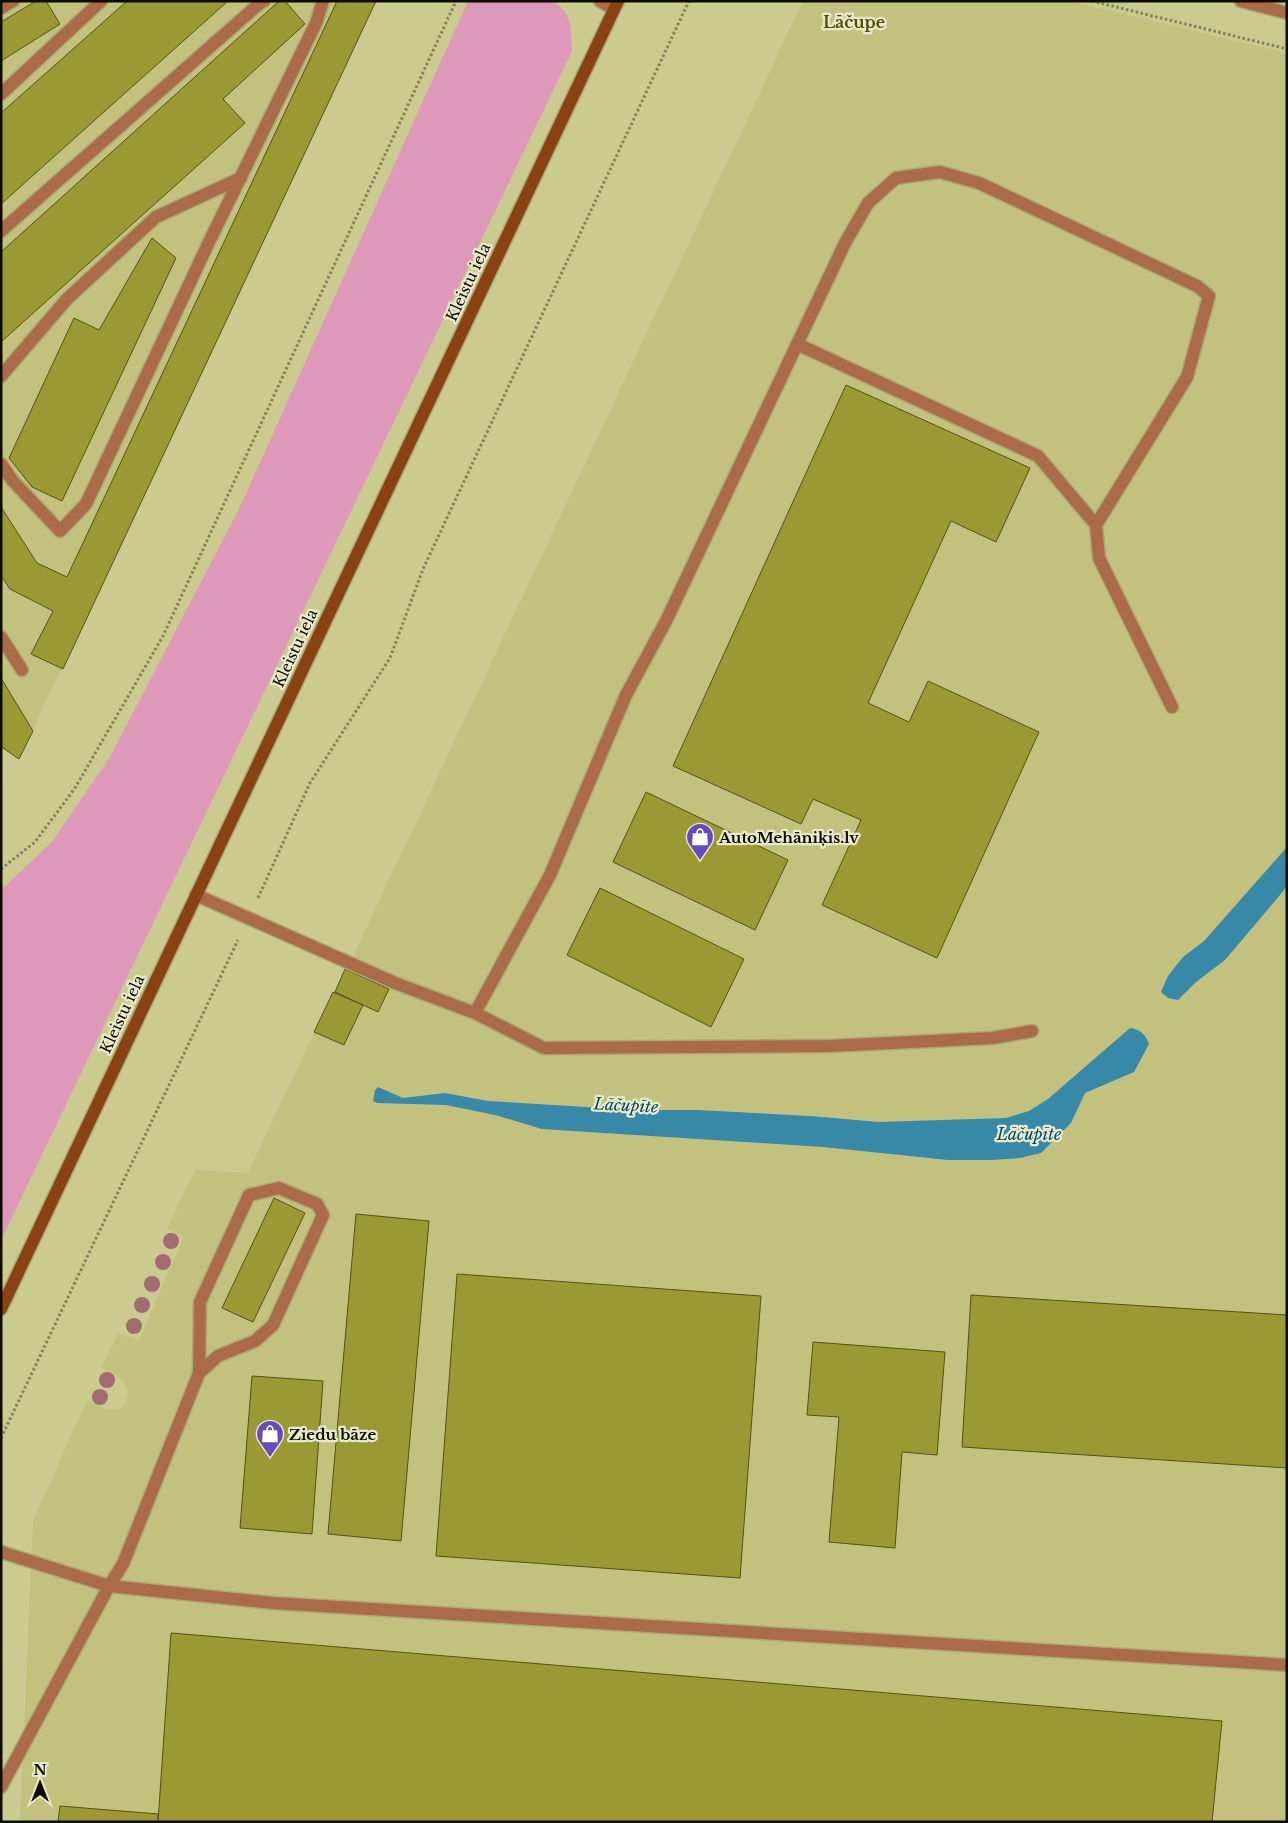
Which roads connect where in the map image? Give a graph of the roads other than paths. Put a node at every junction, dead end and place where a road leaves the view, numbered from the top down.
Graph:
1 (13, 1) edge
2 (101, 1) edge
3 (264, 1) edge
4 (323, 1) edge
5 (600, 1) edge
6 (1241, 1) edge
7 (616, 5) edge
8 (1, 8) edge
9 (1287, 13) edge
10 (1, 94) edge
11 (241, 178) junction
12 (1, 231) edge
13 (797, 344) junction
14 (1, 376) edge
15 (1, 464) edge
16 (1096, 525) junction
17 (1, 637) edge
18 (22, 670) dead end
19 (1172, 707) dead end
20 (196, 895) junction
21 (475, 1013) junction
22 (1032, 1031) dead end
23 (1, 1309) edge
24 (199, 1373) junction
25 (1, 1552) edge
26 (109, 1586) junction
27 (1287, 1665) edge
28 (1, 1787) edge

1 - 8 street
2 - 10 street
3 - 12 street
4 - 11 street
5 - 7 street
6 - 9 street
7 - 20 main road, Kleistu iela
11 - 14 street
11 - 15 street
13 - 16 street
13 - 16 street
13 - 21 street
16 - 19 street
17 - 18 street
20 - 21 street
20 - 23 main road, Kleistu iela
21 - 22 street
24 - 24 street
24 - 26 street
25 - 26 street
26 - 27 street
26 - 28 street

